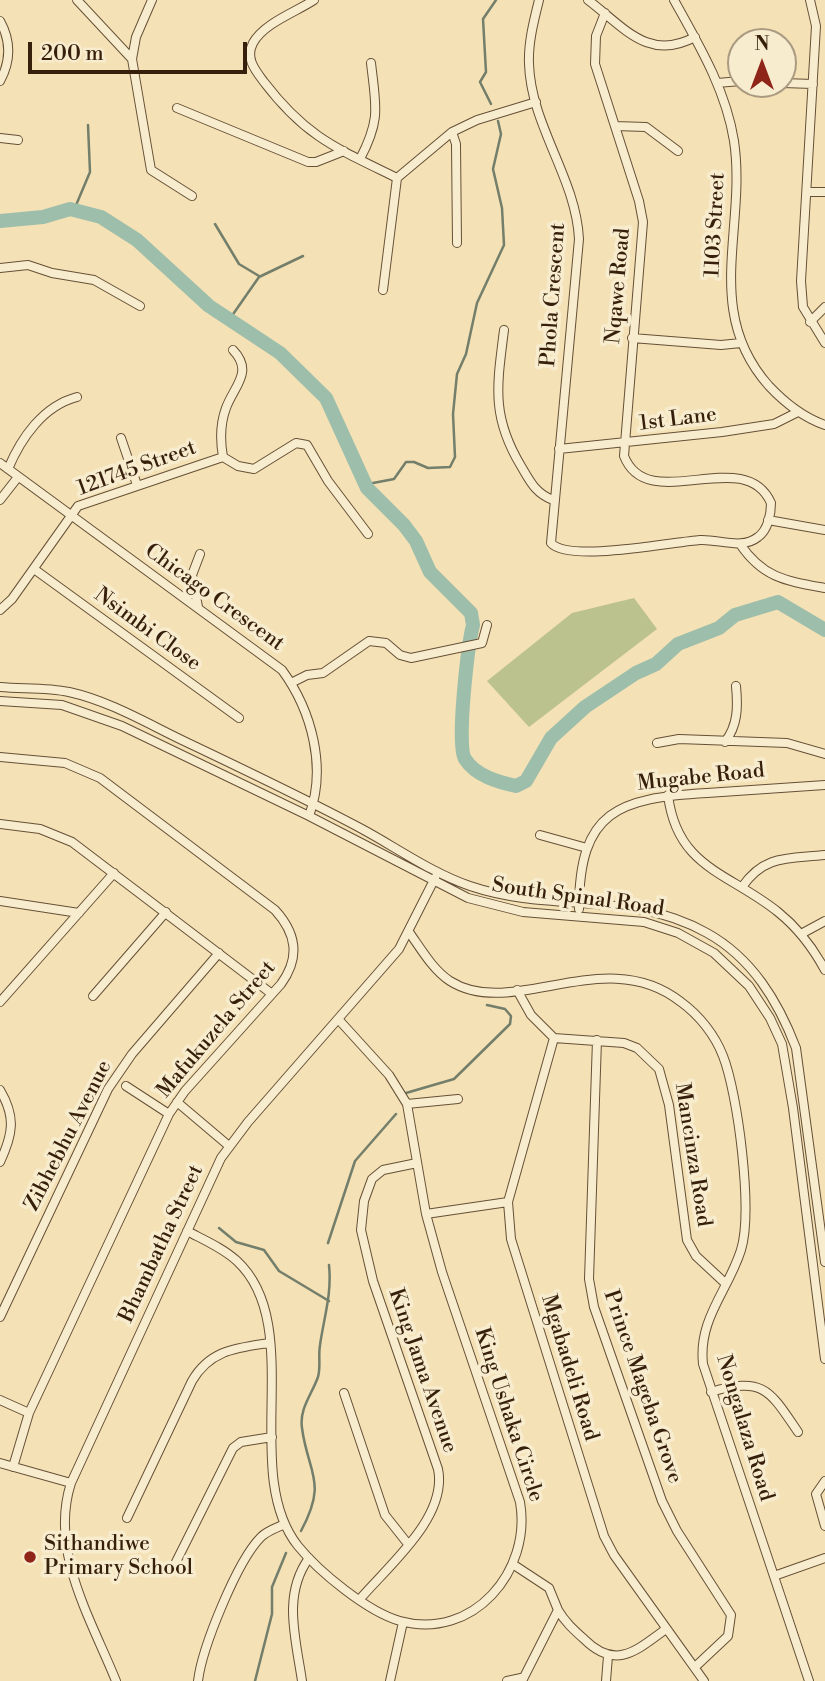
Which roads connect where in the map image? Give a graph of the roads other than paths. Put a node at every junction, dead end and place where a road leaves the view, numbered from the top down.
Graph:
1 (77, 0) edge
2 (152, 0) edge
3 (293, 0) edge
4 (314, 0) edge
5 (539, 0) edge
6 (588, 0) edge
7 (674, 0) edge
8 (810, 0) edge
9 (292, 13) junction
10 (605, 13) junction
11 (0, 21) edge
12 (825, 22) edge
13 (816, 26) junction
14 (695, 37) junction
15 (132, 59) junction
16 (371, 64) dead end
17 (0, 81) edge
18 (727, 82) edge
19 (717, 83) junction
20 (797, 83) edge
21 (813, 83) junction
22 (536, 102) junction
23 (177, 108) dead end
24 (615, 127) junction
25 (452, 132) junction
26 (0, 138) edge
27 (18, 140) dead end
28 (678, 151) dead end
29 (344, 152) junction
30 (359, 159) junction
31 (397, 178) junction
32 (807, 192) junction
33 (825, 192) edge
34 (192, 196) dead end
35 (457, 243) dead end
36 (0, 268) edge
37 (383, 290) dead end
38 (140, 306) dead end
39 (825, 307) edge
40 (810, 322) junction
41 (504, 330) dead end
42 (632, 338) junction
43 (741, 343) junction
44 (825, 343) edge
45 (233, 350) dead end
46 (77, 397) dead end
47 (798, 412) junction
48 (825, 425) edge
49 (121, 438) dead end
50 (623, 444) junction
51 (559, 449) junction
52 (223, 457) junction
53 (4, 466) edge
54 (18, 477) junction
55 (137, 485) junction
56 (0, 500) edge
57 (553, 500) junction
58 (69, 514) junction
59 (768, 520) junction
60 (825, 530) edge
61 (368, 534) dead end
62 (740, 544) junction
63 (200, 554) dead end
64 (34, 569) junction
65 (825, 588) edge
66 (198, 607) junction
67 (0, 610) edge
68 (486, 625) dead end
69 (291, 683) junction
70 (736, 686) dead end
71 (0, 688) edge
72 (0, 701) edge
73 (239, 718) dead end
74 (724, 742) junction
75 (657, 743) dead end
76 (825, 754) edge
77 (0, 757) edge
78 (825, 785) edge
79 (668, 795) junction
80 (313, 804) junction
81 (309, 816) junction
82 (0, 824) edge
83 (540, 835) dead end
84 (587, 848) junction
85 (825, 855) edge
86 (438, 872) junction
87 (114, 873) junction
88 (433, 883) junction
89 (742, 887) junction
90 (0, 901) edge
91 (579, 904) junction
92 (166, 912) junction
93 (79, 913) junction
94 (579, 917) junction
95 (825, 921) edge
96 (410, 932) junction
97 (801, 934) junction
98 (219, 953) junction
99 (825, 970) edge
100 (517, 990) junction
101 (272, 994) junction
102 (93, 996) dead end
103 (0, 1002) edge
104 (339, 1020) junction
105 (554, 1038) junction
106 (597, 1040) junction
107 (126, 1086) dead end
108 (0, 1090) edge
109 (458, 1099) dead end
110 (177, 1102) junction
111 (407, 1104) junction
112 (169, 1114) junction
113 (229, 1146) junction
114 (0, 1162) edge
115 (417, 1163) junction
116 (508, 1202) junction
117 (426, 1214) junction
118 (187, 1231) junction
119 (825, 1262) edge
120 (725, 1283) junction
121 (0, 1317) edge
122 (824, 1342) edge
123 (269, 1343) junction
124 (825, 1359) edge
125 (711, 1392) junction
126 (344, 1394) dead end
127 (0, 1400) edge
128 (29, 1413) junction
129 (798, 1432) dead end
130 (272, 1437) junction
131 (0, 1463) edge
132 (13, 1467) junction
133 (825, 1480) edge
134 (71, 1483) junction
135 (127, 1518) dead end
136 (285, 1524) junction
137 (825, 1526) edge
138 (408, 1544) junction
139 (309, 1558) junction
140 (825, 1558) edge
141 (514, 1565) junction
142 (173, 1568) dead end
143 (774, 1576) junction
144 (359, 1599) junction
145 (558, 1610) junction
146 (403, 1622) junction
147 (666, 1629) junction
148 (608, 1656) junction
149 (695, 1667) junction
150 (521, 1679) edge
151 (116, 1681) edge
152 (198, 1681) edge
153 (302, 1681) edge
154 (390, 1681) edge
155 (507, 1681) edge
156 (606, 1681) edge
157 (705, 1681) edge
158 (809, 1681) edge

1 - 15 street
2 - 15 street
3 - 9 street
4 - 9 street
5 - 22 street, Phola Crescent
6 - 10 street
7 - 14 street, 1103 Street
8 - 13 street
9 - 29 street
10 - 14 street
10 - 24 street, Nqawe Road
11 - 17 street
12 - 13 street
13 - 21 street
14 - 19 street, 1103 Street
15 - 34 street
16 - 30 street
18 - 19 street
19 - 43 street, 1103 Street
20 - 21 street
21 - 32 street
22 - 25 street
22 - 51 street, Phola Crescent
23 - 29 street
24 - 28 street
24 - 42 street, Nqawe Road
25 - 31 street
25 - 35 street
26 - 27 street
29 - 30 street
30 - 31 street
31 - 37 street
32 - 33 street
32 - 40 street
36 - 38 street
39 - 40 street
40 - 44 street
41 - 57 street
42 - 43 street
42 - 50 street, Nqawe Road
43 - 47 street, 1103 Street
45 - 52 street
46 - 53 street
47 - 48 street, 1103 Street
47 - 50 street, 1st Lane
49 - 55 street
50 - 51 street, 1st Lane
50 - 59 street
51 - 57 street, Phola Crescent
52 - 55 street, 121745 Street
52 - 61 street, 121745 Street
53 - 54 street, Chicago Crescent
54 - 56 street
54 - 58 street, Chicago Crescent
55 - 58 street, 121745 Street
57 - 62 street, Phola Crescent
58 - 64 street
58 - 66 street, Chicago Crescent
59 - 60 street
59 - 62 street
62 - 65 street
63 - 66 street
64 - 67 street
64 - 73 street, Nsimbi Close
66 - 69 street, Chicago Crescent
68 - 69 street
69 - 80 street, Chicago Crescent
70 - 74 street
71 - 80 street, South Spinal Road
72 - 81 street, South Spinal Road
74 - 75 street
74 - 76 street
77 - 101 street, Mafukuzela Street
78 - 79 street, Mugabe Road
79 - 84 street, Mugabe Road
79 - 89 street
80 - 81 street, Chicago Crescent
80 - 86 street, South Spinal Road
81 - 88 street, South Spinal Road
82 - 87 street
83 - 84 street
84 - 91 street, Mugabe Road
85 - 89 street
86 - 88 street, Bhambatha Street
86 - 91 street, South Spinal Road
87 - 92 street
87 - 93 street
88 - 94 street, South Spinal Road
88 - 96 street, Bhambatha Street
89 - 97 street
90 - 93 street
91 - 94 street, Mugabe Road
91 - 119 street, South Spinal Road
92 - 98 street
92 - 102 street
93 - 103 street
94 - 122 street, South Spinal Road
95 - 97 street
96 - 100 street, Nongalaza Road
96 - 104 street, Bhambatha Street
97 - 99 street
98 - 101 street
98 - 121 street, Zibhebhu Avenue
100 - 105 street
100 - 120 street, Nongalaza Road
101 - 110 street, Mafukuzela Street
104 - 111 street, King Ushaka Circle
104 - 113 street, Bhambatha Street
105 - 106 street, Mancinza Road
105 - 116 street, Mgabadeli Road
106 - 120 street, Mancinza Road
106 - 149 street, Prince Mageba Grove
107 - 112 street
108 - 114 street
109 - 111 street
110 - 112 street, Mafukuzela Street
110 - 113 street
111 - 115 street, King Ushaka Circle
112 - 128 street, Mafukuzela Street
113 - 118 street, Bhambatha Street
115 - 117 street, King Ushaka Circle
115 - 138 street, King Jama Avenue
116 - 117 street
116 - 147 street, Mgabadeli Road
117 - 141 street, King Ushaka Circle
118 - 123 street, King Ushaka Circle
118 - 134 street, Bhambatha Street
120 - 125 street, Nongalaza Road
122 - 124 street, South Spinal Road
123 - 130 street, King Ushaka Circle
123 - 135 street
125 - 129 street
125 - 143 street, Nongalaza Road
126 - 138 street
127 - 128 street
128 - 132 street, Mafukuzela Street
130 - 136 street, King Ushaka Circle
130 - 142 street
131 - 132 street
132 - 134 street
133 - 137 street
134 - 151 street, Bhambatha Street
136 - 139 street, King Ushaka Circle
136 - 152 street
138 - 144 street, King Jama Avenue
139 - 144 street, King Ushaka Circle
139 - 153 street
140 - 143 street
141 - 145 street
141 - 146 street, King Ushaka Circle
143 - 158 street, Nongalaza Road
144 - 146 street, King Ushaka Circle
145 - 148 street
145 - 150 street
146 - 154 street
147 - 148 street
147 - 149 street, Mgabadeli Road
148 - 156 street
149 - 157 street, Mgabadeli Road
150 - 155 street

